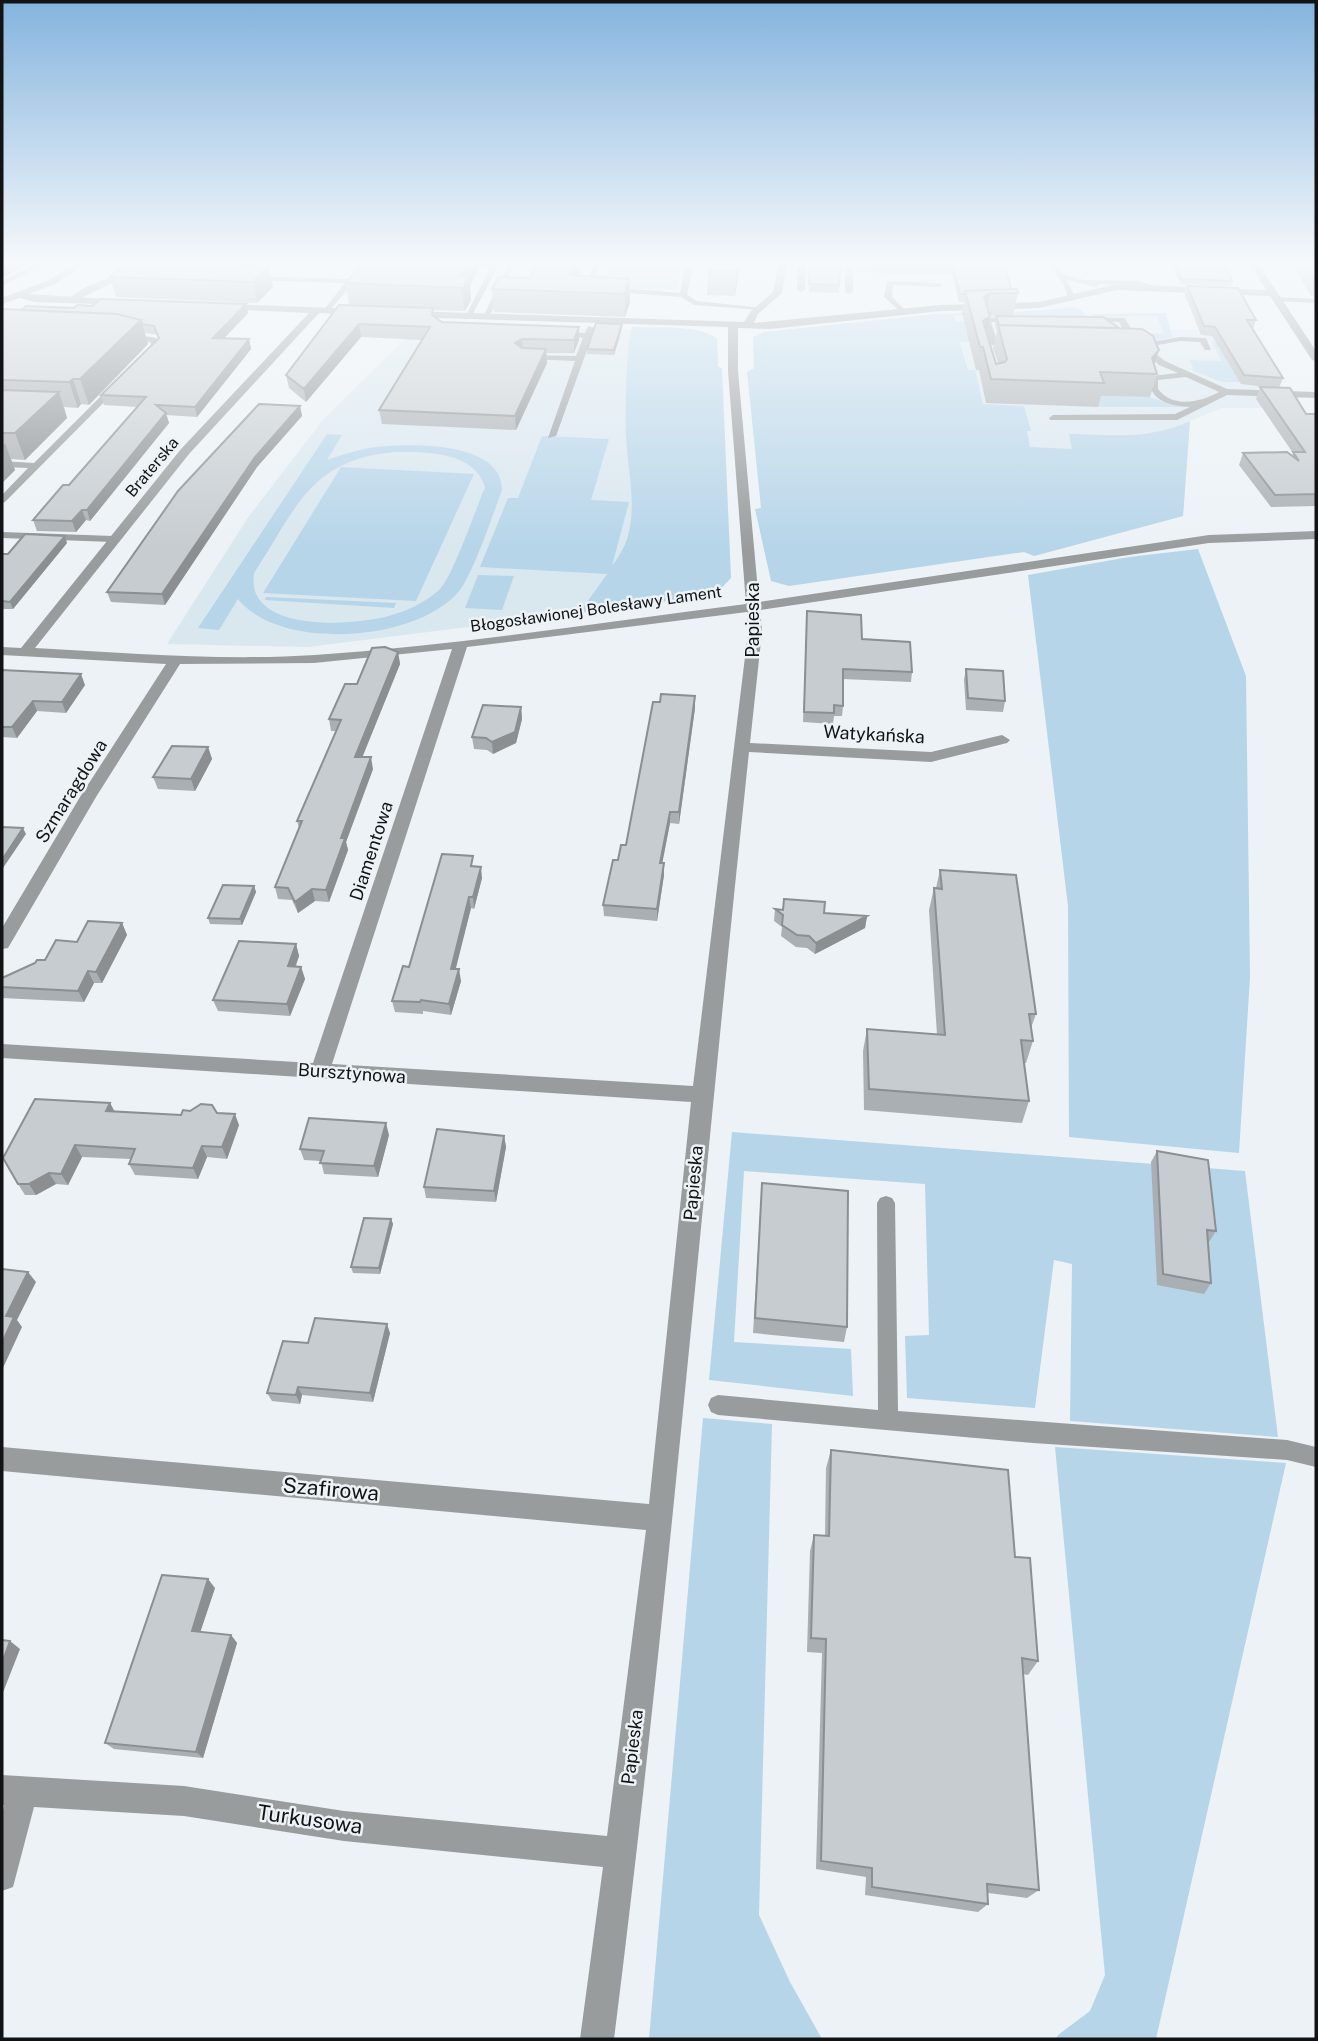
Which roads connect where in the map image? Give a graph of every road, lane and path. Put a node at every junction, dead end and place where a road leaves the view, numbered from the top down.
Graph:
1 (144, 358) edge
2 (275, 358) edge
3 (559, 358) edge
4 (735, 358) edge
5 (1157, 358) edge
6 (580, 359) joint
7 (136, 366) edge
8 (127, 375) edge
9 (1191, 375) junction
10 (1226, 392) junction
11 (1316, 395) edge
12 (1203, 405) junction
13 (76, 413) edge
14 (88, 414) junction
15 (1054, 418) edge
16 (551, 436) dead end
17 (2, 464) edge
18 (36, 466) junction
19 (2, 500) edge
20 (2, 534) edge
21 (1316, 534) edge
22 (113, 539) junction
23 (755, 606) junction
24 (461, 644) junction
25 (2, 651) edge
26 (24, 653) junction
27 (176, 660) junction
28 (1002, 740) dead end
29 (743, 747) junction
30 (2, 943) edge
31 (2, 1051) edge
32 (320, 1071) junction
33 (702, 1095) junction
34 (886, 1203) dead end
35 (718, 1405) dead end
36 (888, 1420) junction
37 (1316, 1457) edge
38 (2, 1459) edge
39 (661, 1518) junction
40 (12, 1791) edge
41 (618, 1853) junction
42 (2, 1877) edge
43 (597, 2039) edge

1 - 7 lane
2 - 22 street, Braterska
3 - 6 lane
4 - 23 street, Papieska
5 - 9 lane
6 - 16 lane
8 - 14 lane
9 - 10 lane
9 - 12 lane
10 - 11 lane
10 - 12 lane
12 - 15 lane
13 - 14 lane
14 - 18 lane
17 - 18 lane
18 - 19 lane
20 - 22 lane
21 - 23 street, Błogosławionej Bolesławy Lament
22 - 26 street, Braterska
23 - 24 street, Błogosławionej Bolesławy Lament
23 - 29 street, Papieska
24 - 27 street, Błogosławionej Bolesławy Lament
24 - 32 street, Diamentowa
25 - 26 street, Błogosławionej Bolesławy Lament
26 - 27 street, Błogosławionej Bolesławy Lament
27 - 30 street, Szmaragdowa
28 - 29 street, Watykańska
29 - 33 street, Papieska
31 - 32 street, Bursztynowa
32 - 33 street, Bursztynowa
33 - 39 street, Papieska
34 - 36 lane
35 - 36 lane
36 - 37 lane
38 - 39 street, Szafirowa
39 - 41 street, Papieska
40 - 41 street, Turkusowa
40 - 42 street
41 - 43 street, Papieska

